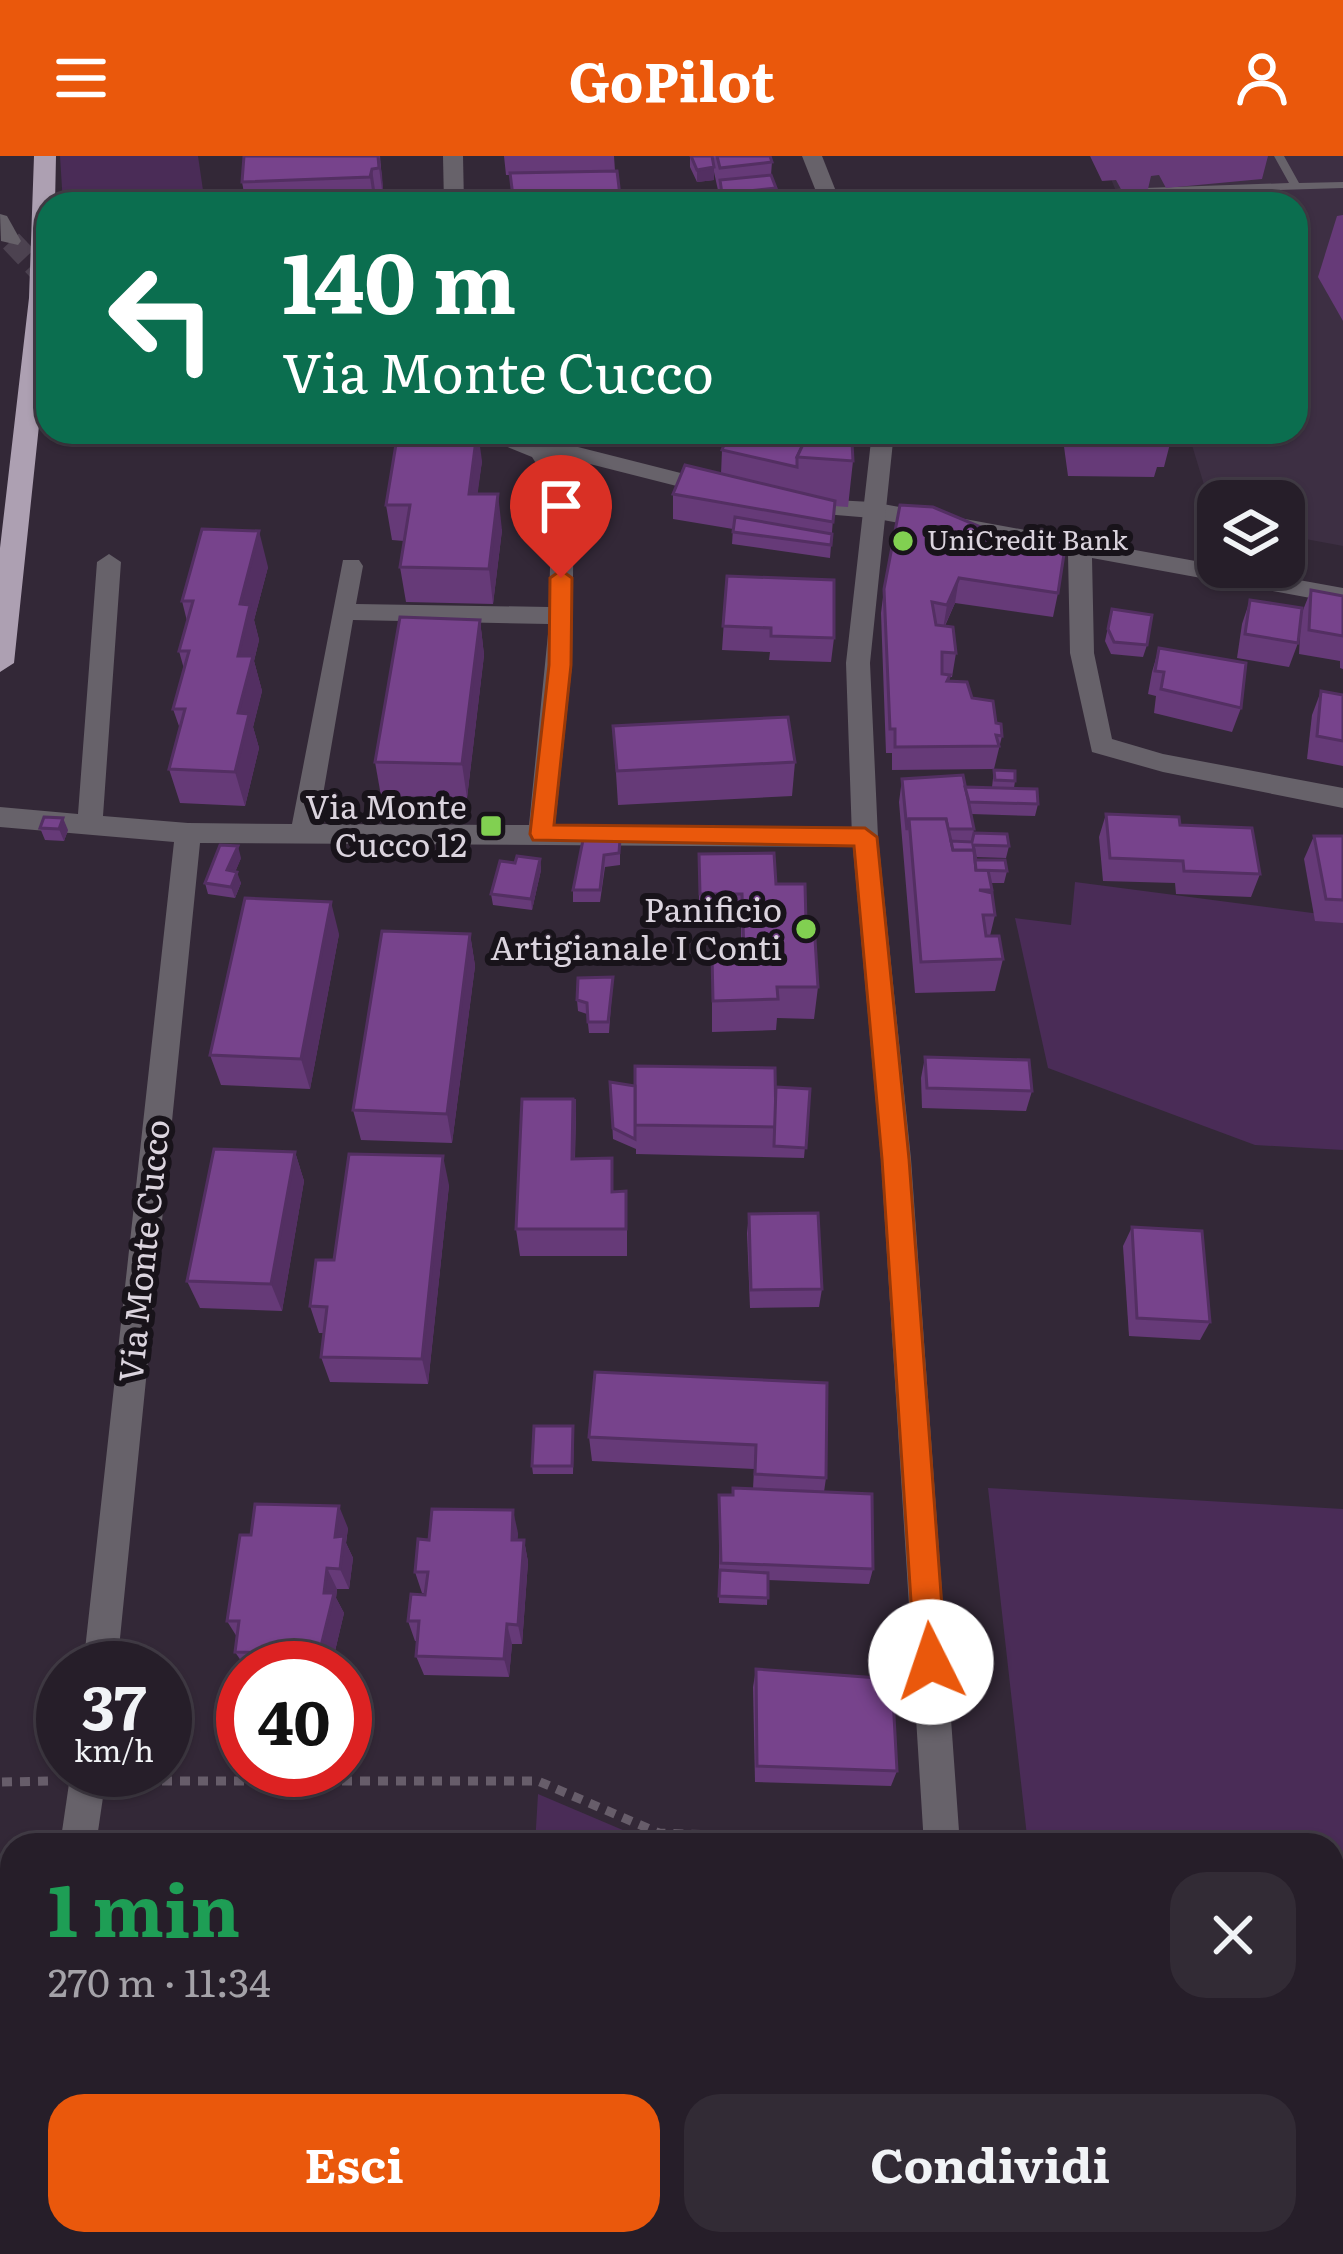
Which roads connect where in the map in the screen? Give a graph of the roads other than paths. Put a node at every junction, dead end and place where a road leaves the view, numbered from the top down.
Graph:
1 (45, 156) edge
2 (453, 156) edge
3 (812, 156) edge
4 (1279, 156) edge
5 (1155, 176) dead end
6 (1343, 185) edge
7 (1296, 187) junction
8 (1163, 190) junction
9 (44, 192) edge
10 (454, 192) edge
11 (826, 192) edge
12 (1116, 192) dead end
13 (0, 220) edge
14 (11, 241) dead end
15 (36, 343) edge
16 (517, 444) edge
17 (882, 444) edge
18 (540, 452) junction
19 (872, 511) junction
20 (1080, 545) junction
21 (109, 562) dead end
22 (351, 566) dead end
23 (1343, 596) edge
24 (342, 612) junction
25 (561, 616) junction
26 (0, 663) edge
27 (1343, 798) edge
28 (0, 817) edge
29 (90, 822) junction
30 (188, 833) junction
31 (542, 834) junction
32 (303, 835) junction
33 (865, 837) junction
34 (103, 1641) edge
35 (85, 1797) edge
36 (79, 1833) edge
37 (941, 1833) edge

1 - 9 highway
2 - 10 street
3 - 11 street
4 - 7 lane
5 - 8 lane
6 - 7 lane
7 - 8 lane
8 - 12 lane
13 - 14 street
15 - 26 highway
16 - 18 street
17 - 19 street
18 - 19 street
18 - 25 street
19 - 20 street
19 - 33 street
20 - 23 street
20 - 27 street
21 - 29 street
22 - 24 street
24 - 25 street
24 - 32 street
25 - 31 street
28 - 29 street
29 - 30 street
30 - 32 street
30 - 34 street, Via Monte Cucco
31 - 32 street
31 - 33 street
33 - 37 street
35 - 36 street

